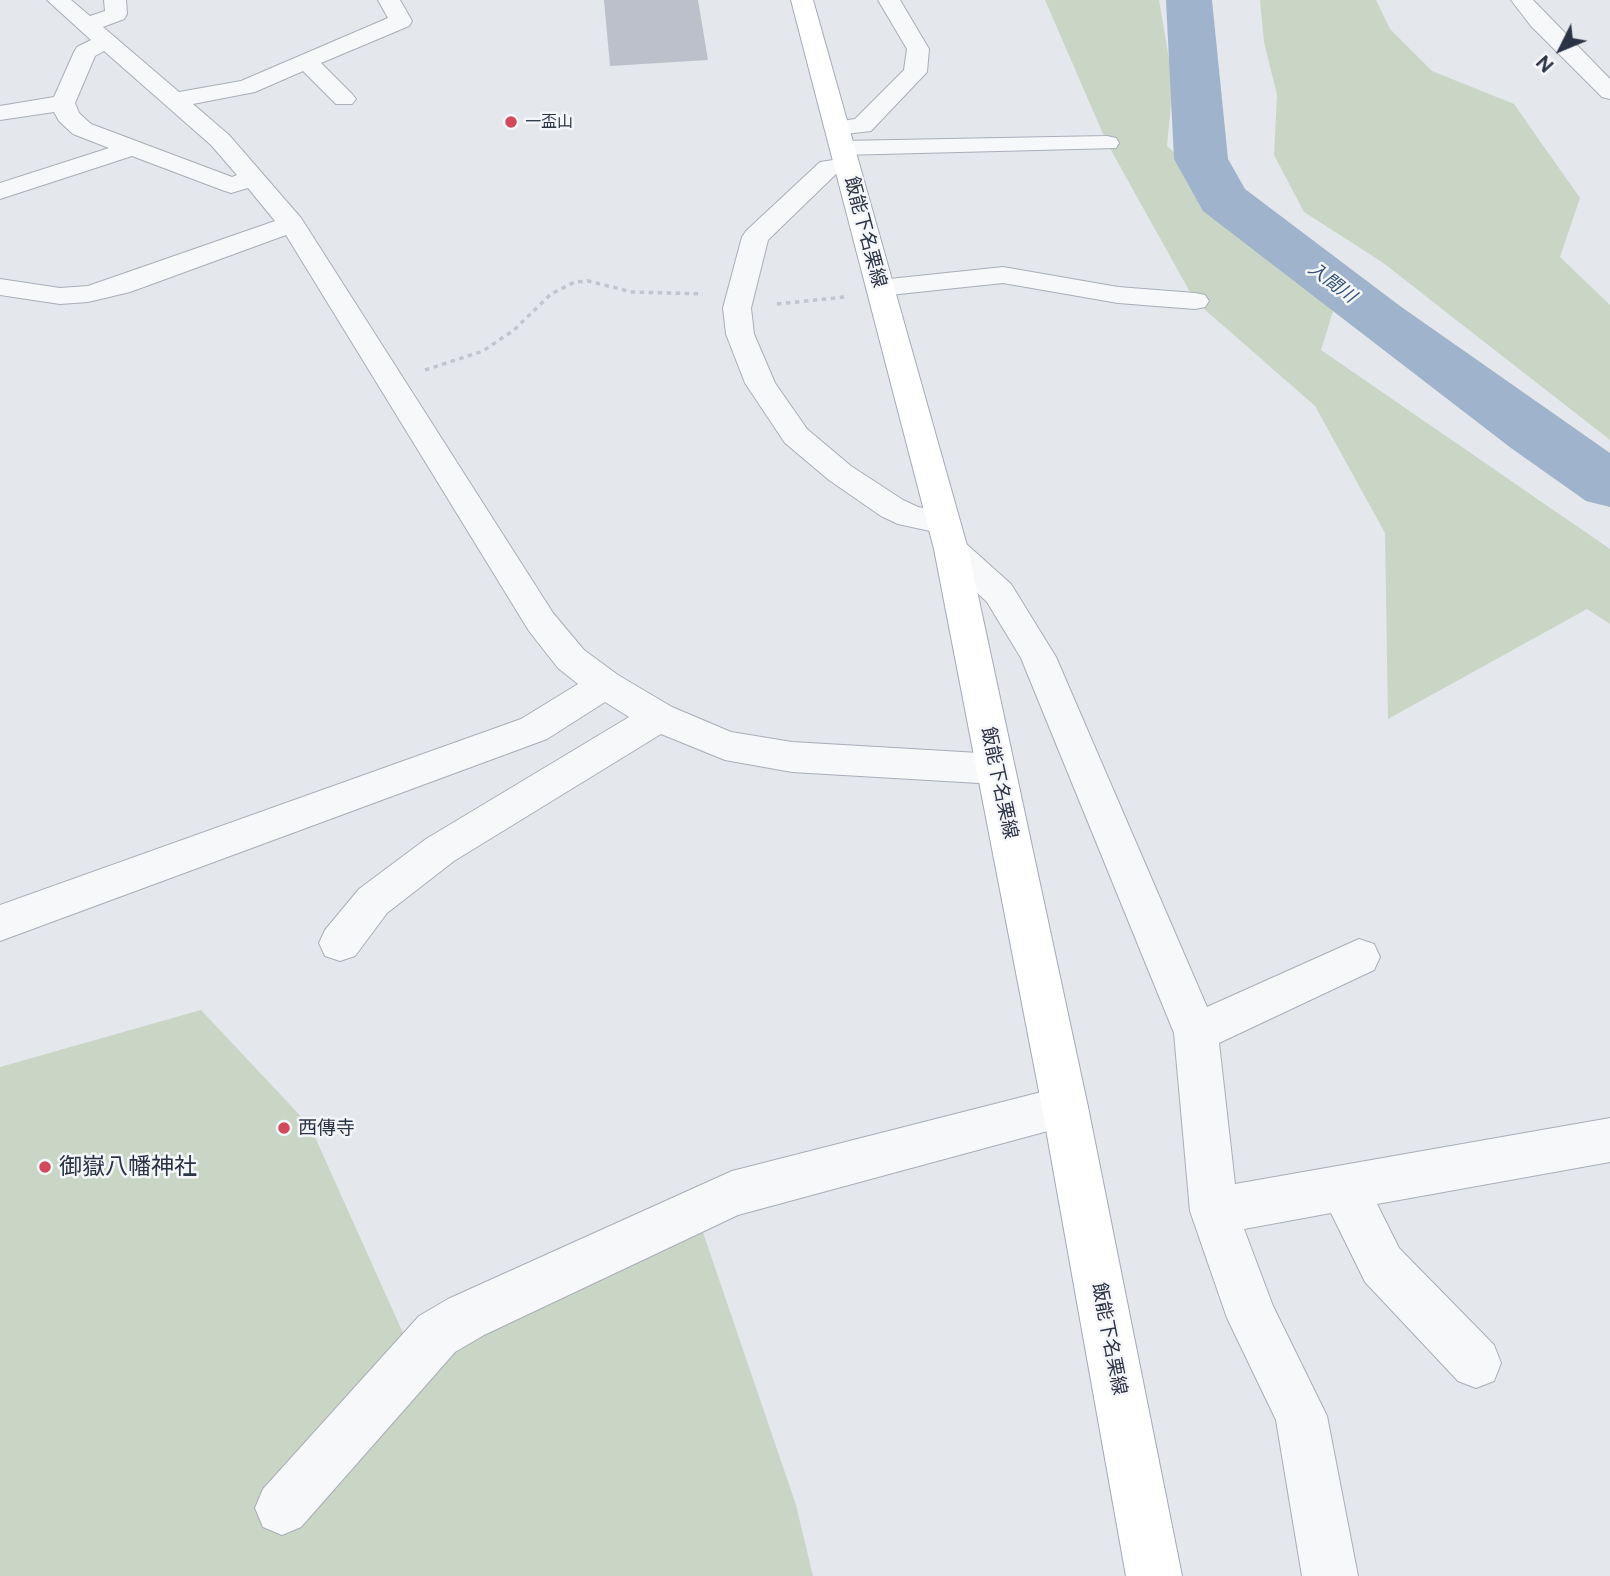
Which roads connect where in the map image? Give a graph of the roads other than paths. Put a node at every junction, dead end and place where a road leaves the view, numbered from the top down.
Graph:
1 (58, 0) edge
2 (115, 0) edge
3 (389, 0) edge
4 (802, 0) edge
5 (890, 0) edge
6 (1522, 0) edge
7 (98, 33) junction
8 (307, 62) junction
9 (1610, 92) edge
10 (344, 99) dead end
11 (175, 100) junction
12 (63, 103) junction
13 (0, 113) edge
14 (1107, 143) dead end
15 (842, 147) junction
16 (133, 148) junction
17 (254, 178) junction
18 (0, 191) edge
19 (292, 224) junction
20 (0, 287) edge
21 (881, 291) junction
22 (1195, 301) dead end
23 (948, 536) junction
24 (605, 685) junction
25 (659, 717) junction
26 (996, 769) junction
27 (0, 923) edge
28 (340, 943) dead end
29 (1359, 957) dead end
30 (1196, 1033) junction
31 (1065, 1107) junction
32 (1610, 1140) edge
33 (1343, 1186) junction
34 (1214, 1211) junction
35 (1476, 1363) dead end
36 (282, 1508) dead end
37 (1154, 1576) edge
38 (1330, 1576) edge

1 - 7 street
2 - 7 street
3 - 8 street
4 - 15 main road, 飯能下名栗線
5 - 15 street
6 - 9 street
7 - 11 street
7 - 12 street
8 - 10 street
8 - 11 street
11 - 17 street
12 - 13 street
12 - 16 street
14 - 15 street
15 - 21 main road, 飯能下名栗線
15 - 23 street
16 - 17 street
16 - 18 street
17 - 19 street
19 - 20 street
19 - 24 street
21 - 22 street
21 - 23 main road, 飯能下名栗線
23 - 26 main road, 飯能下名栗線
23 - 30 street
24 - 25 street
24 - 27 street
25 - 26 street
25 - 28 street
26 - 31 main road, 飯能下名栗線
29 - 30 street
30 - 34 street
31 - 36 street
31 - 37 main road, 飯能下名栗線
32 - 33 street
33 - 34 street
33 - 35 street
34 - 38 street

